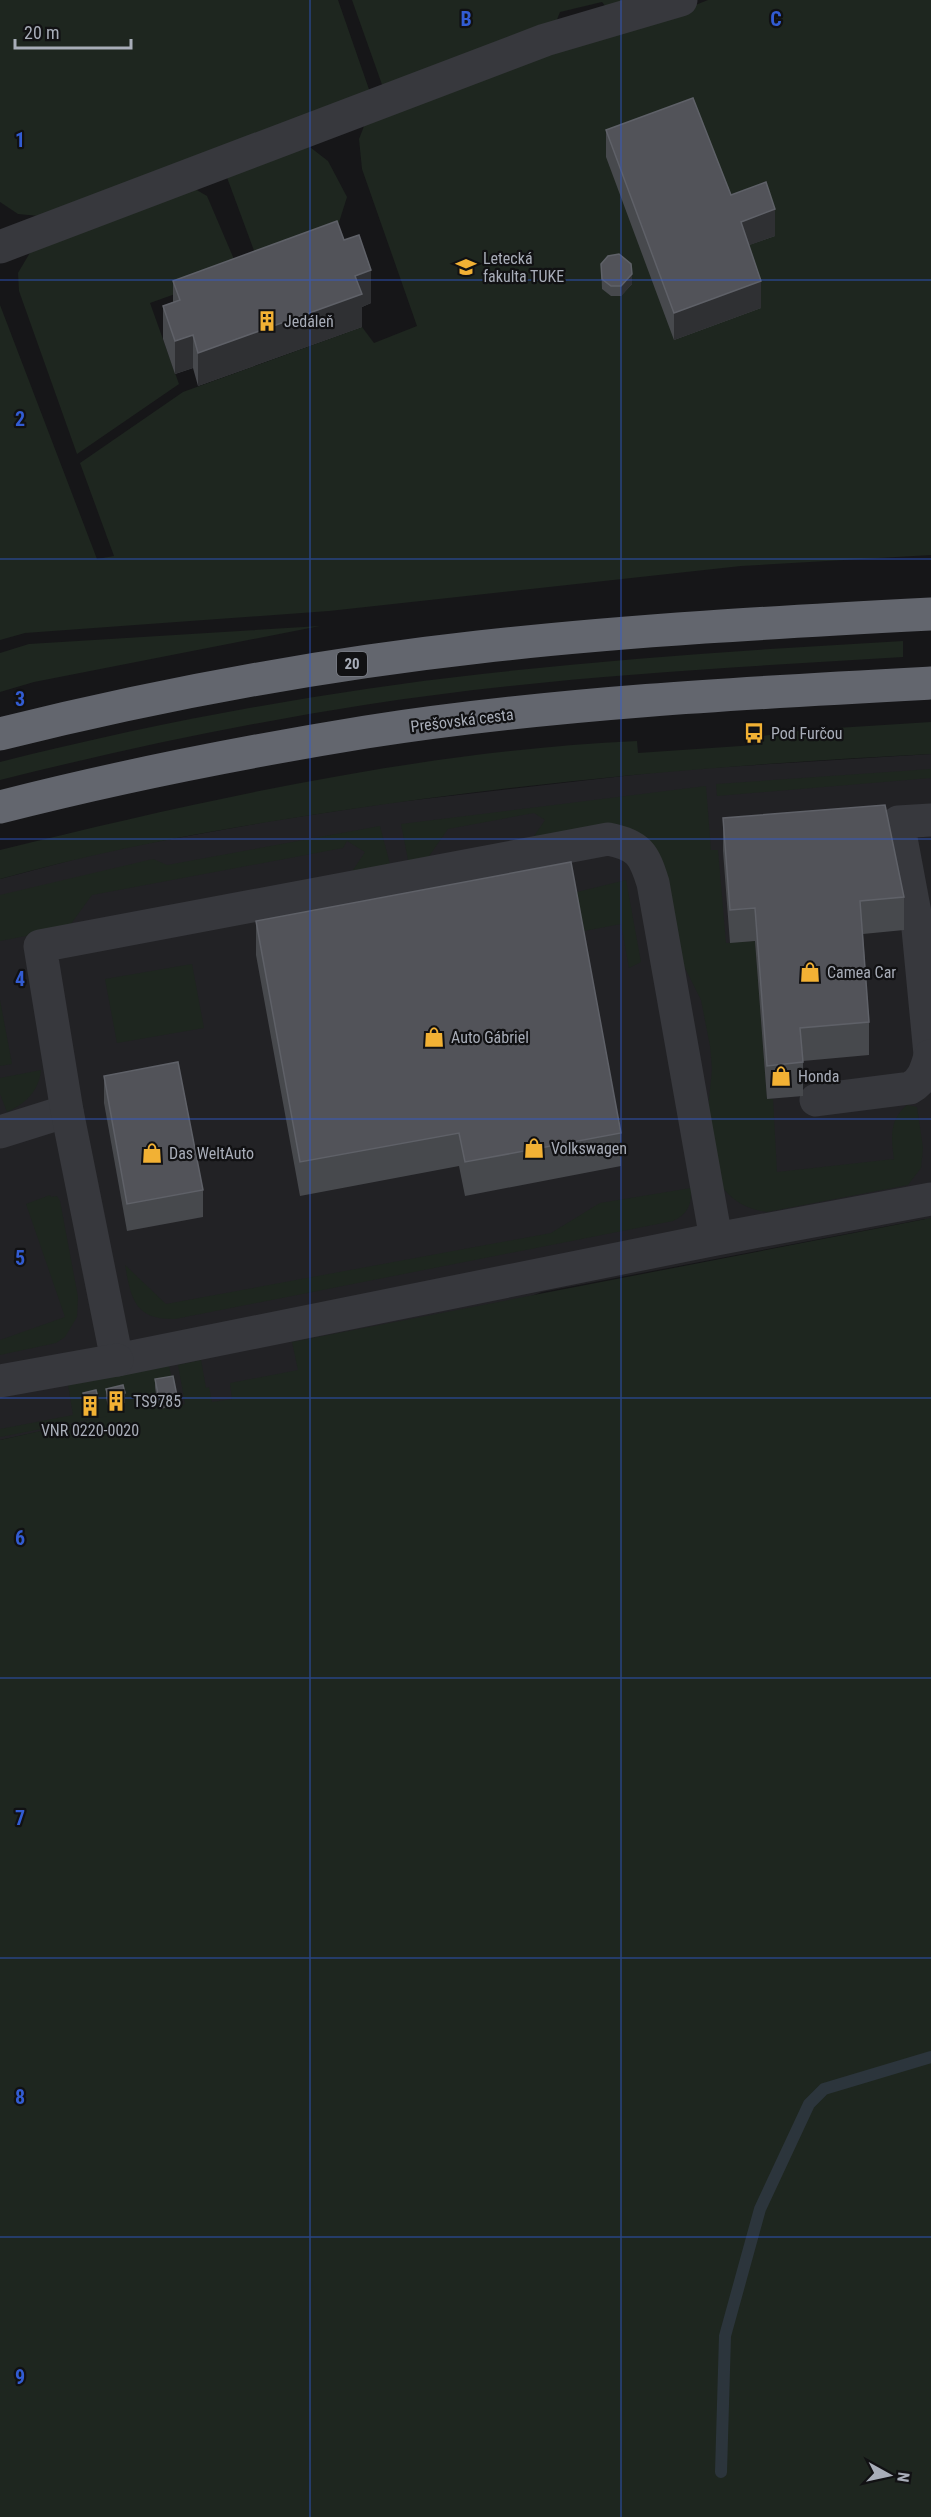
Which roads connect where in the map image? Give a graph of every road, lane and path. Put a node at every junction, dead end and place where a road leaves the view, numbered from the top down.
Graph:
1 (681, 0) edge
2 (0, 246) edge
3 (931, 614) edge
4 (931, 683) edge
5 (0, 734) edge
6 (0, 807) edge
7 (931, 820) edge
8 (898, 822) junction
9 (864, 824) edge
10 (930, 1060) edge
11 (816, 1100) dead end
12 (67, 1111) junction
13 (0, 1132) edge
14 (931, 1199) edge
15 (716, 1239) junction
16 (117, 1360) junction
17 (0, 1381) edge

1 - 2 lane
3 - 5 highway, 20
4 - 6 highway, Prešovská cesta
7 - 8 lane
8 - 9 lane
8 - 10 lane
10 - 11 lane
12 - 13 lane
12 - 15 lane
12 - 16 lane
14 - 15 lane
15 - 16 lane
16 - 17 lane

